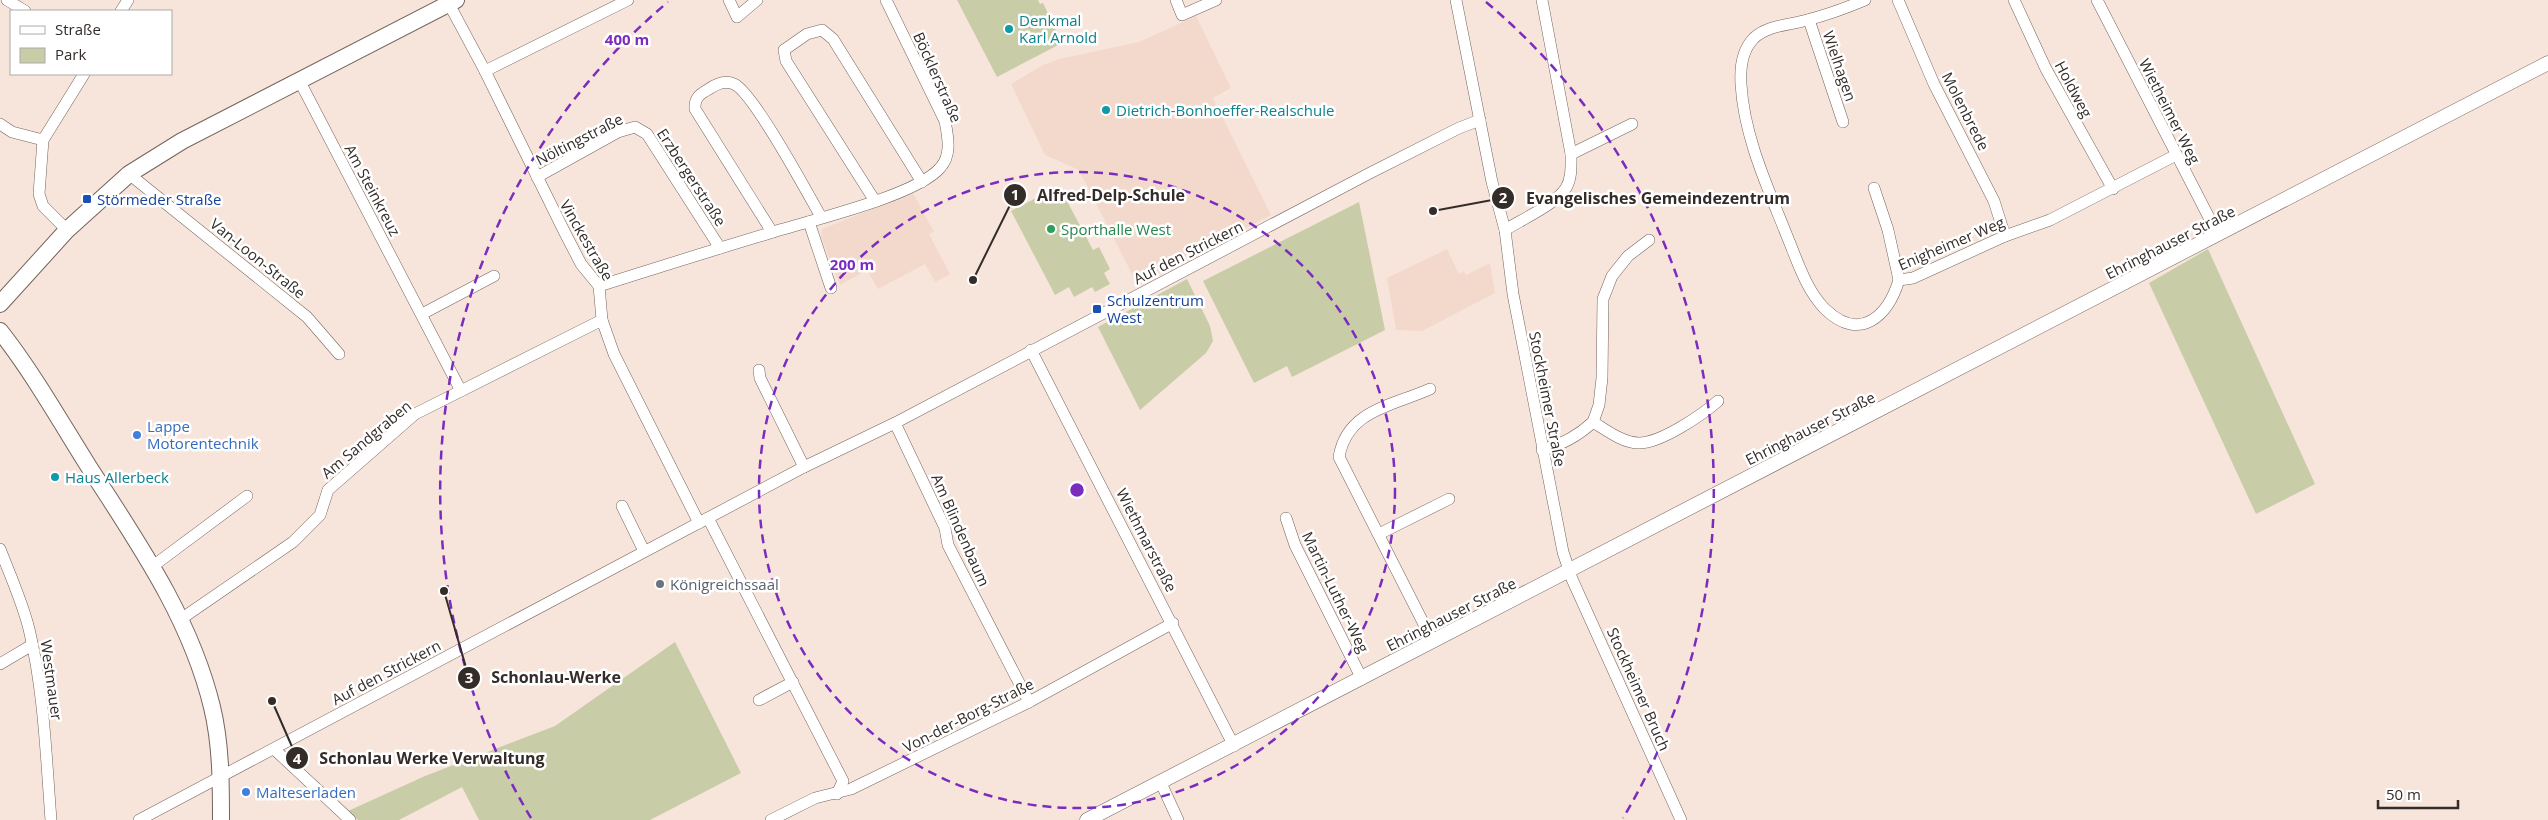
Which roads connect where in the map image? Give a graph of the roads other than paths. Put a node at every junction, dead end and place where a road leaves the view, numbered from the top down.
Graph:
1 (7, 0) edge
2 (628, 0) edge
3 (729, 0) edge
4 (757, 0) edge
5 (886, 0) edge
6 (1176, 0) edge
7 (1216, 0) edge
8 (1456, 0) edge
9 (1542, 0) edge
10 (1865, 0) edge
11 (1898, 0) edge
12 (2014, 0) edge
13 (2097, 0) edge
14 (453, 2) edge
15 (23, 10) edge
16 (1809, 20) junction
17 (2548, 63) edge
18 (485, 70) junction
19 (83, 75) edge
20 (299, 80) junction
21 (1480, 120) junction
22 (1843, 122) dead end
23 (0, 124) edge
24 (1632, 124) dead end
25 (635, 127) joint
26 (43, 140) junction
27 (1571, 154) junction
28 (2176, 155) junction
29 (128, 174) junction
30 (537, 177) junction
31 (922, 182) junction
32 (1874, 188) dead end
33 (2112, 189) junction
34 (875, 201) junction
35 (821, 217) junction
36 (809, 222) junction
37 (67, 230) junction
38 (1505, 230) junction
39 (772, 232) junction
40 (2218, 235) junction
41 (2005, 236) junction
42 (1650, 240) dead end
43 (720, 248) junction
44 (494, 276) dead end
45 (1899, 280) junction
46 (599, 286) junction
47 (831, 288) dead end
48 (0, 304) edge
49 (422, 314) junction
50 (602, 320) junction
51 (0, 331) edge
52 (1032, 350) junction
53 (339, 354) dead end
54 (759, 370) dead end
55 (1430, 389) dead end
56 (461, 391) junction
57 (1718, 401) dead end
58 (1593, 422) junction
59 (895, 423) junction
60 (1542, 450) junction
61 (804, 467) junction
62 (247, 496) dead end
63 (1449, 499) dead end
64 (622, 506) dead end
65 (1286, 518) dead end
66 (704, 521) junction
67 (1379, 534) junction
68 (0, 549) edge
69 (644, 551) junction
70 (153, 566) junction
71 (1570, 571) junction
72 (181, 619) junction
73 (1173, 623) junction
74 (1433, 642) junction
75 (32, 645) junction
76 (0, 664) edge
77 (1362, 679) junction
78 (793, 682) junction
79 (759, 700) dead end
80 (1029, 702) junction
81 (1234, 746) junction
82 (274, 749) junction
83 (221, 775) junction
84 (1161, 783) junction
85 (837, 794) junction
86 (51, 820) edge
87 (139, 820) edge
88 (221, 820) edge
89 (350, 820) edge
90 (771, 820) edge
91 (1087, 820) edge
92 (1178, 820) edge
93 (1681, 820) edge

1 - 15 street
2 - 18 street
3 - 4 street
5 - 31 street, Böcklerstraße
6 - 7 street
8 - 21 street, Stockheimer Straße
9 - 27 street
10 - 16 street, Enigheimer Weg
11 - 41 street, Molenbrede
12 - 33 street, Holdweg
13 - 28 street, Wietheimer Weg
14 - 18 street, Vinckestraße
14 - 20 main road
16 - 22 street, Wielhagen
16 - 45 street, Enigheimer Weg
17 - 40 street, Ehringhauser Straße
18 - 30 street, Vinckestraße
19 - 26 street
20 - 29 main road
20 - 49 street, Am Steinkreuz
21 - 38 street, Stockheimer Straße
21 - 52 street, Auf den Strickern
23 - 26 street
24 - 27 street
25 - 30 street, Nöltingstraße
25 - 43 street, Erzbergerstraße
26 - 37 street
27 - 38 street
28 - 33 street, Enigheimer Weg
28 - 40 street, Wietheimer Weg
29 - 37 main road
29 - 53 street, Van-Loon-Straße
30 - 46 street, Vinckestraße
31 - 34 street
31 - 34 street
32 - 45 street
33 - 41 street, Enigheimer Weg
34 - 35 street
35 - 36 street
35 - 39 street
36 - 39 street
36 - 47 street
37 - 48 main road
38 - 60 street, Stockheimer Straße
39 - 43 street
40 - 71 street, Ehringhauser Straße
41 - 45 street, Enigheimer Weg
42 - 58 street
43 - 46 street
44 - 49 street
46 - 50 street, Vinckestraße
49 - 56 street, Am Steinkreuz
50 - 56 street, Am Sandgraben
50 - 66 street, Vinckestraße
51 - 70 main road
52 - 59 street, Auf den Strickern
52 - 73 street, Wiethmarstraße
54 - 61 street
55 - 67 street
56 - 72 street, Am Sandgraben
57 - 58 street
58 - 60 street
59 - 61 street, Auf den Strickern
59 - 80 street, Am Blindenbaum
60 - 71 street, Stockheimer Straße
61 - 66 street, Auf den Strickern
62 - 70 street
63 - 67 street
64 - 69 street
65 - 77 street, Martin-Luther-Weg
66 - 69 street, Auf den Strickern
66 - 78 street, Vinckestraße
67 - 74 street
68 - 75 street, Westmauer
69 - 82 street, Auf den Strickern
70 - 72 main road
71 - 74 street, Ehringhauser Straße
71 - 93 street, Stockheimer Bruch
72 - 83 main road
73 - 80 street, Von-der-Borg-Straße
73 - 81 street, Wiethmarstraße
74 - 77 street, Ehringhauser Straße
75 - 76 street
75 - 86 street, Westmauer
77 - 81 street, Ehringhauser Straße
78 - 79 street
78 - 85 street, Vinckestraße
80 - 85 street, Von-der-Borg-Straße
81 - 84 street, Ehringhauser Straße
82 - 83 street, Auf den Strickern
82 - 89 street
83 - 87 street, Auf den Strickern
83 - 88 main road
84 - 91 street, Ehringhauser Straße
84 - 92 street
85 - 90 street, Von-der-Borg-Straße

